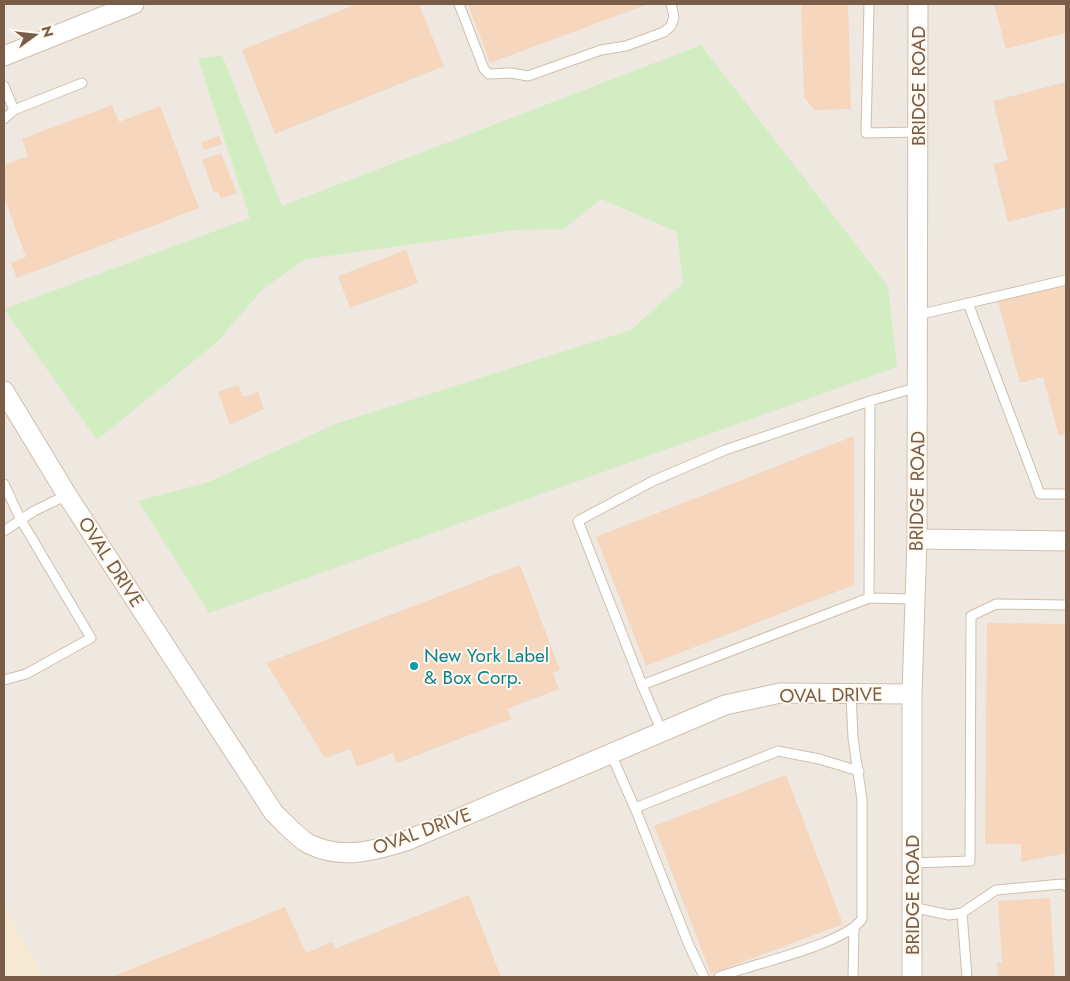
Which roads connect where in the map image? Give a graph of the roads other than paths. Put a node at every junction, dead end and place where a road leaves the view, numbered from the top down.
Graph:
1 (134, 4) edge
2 (459, 4) edge
3 (671, 4) edge
4 (869, 4) edge
5 (918, 4) edge
6 (4, 56) edge
7 (82, 83) dead end
8 (4, 86) edge
9 (14, 110) junction
10 (4, 119) edge
11 (918, 132) junction
12 (1066, 280) edge
13 (968, 303) junction
14 (918, 315) junction
15 (918, 387) junction
16 (4, 391) edge
17 (870, 400) junction
18 (4, 484) edge
19 (1066, 494) edge
20 (67, 495) junction
21 (21, 520) junction
22 (4, 531) edge
23 (918, 539) junction
24 (1066, 541) edge
25 (869, 598) junction
26 (915, 599) junction
27 (1066, 605) edge
28 (4, 680) edge
29 (642, 685) junction
30 (851, 694) junction
31 (912, 694) junction
32 (662, 732) junction
33 (611, 754) junction
34 (859, 771) junction
35 (635, 808) junction
36 (912, 863) junction
37 (1066, 886) edge
38 (912, 907) junction
39 (962, 913) junction
40 (854, 928) junction
41 (704, 977) edge
42 (719, 977) edge
43 (853, 977) edge
44 (912, 977) edge
45 (966, 977) edge

1 - 6 street
2 - 3 lane
4 - 11 lane
5 - 11 street, BRIDGE ROAD
7 - 9 lane
8 - 9 lane
9 - 10 lane
11 - 14 street, BRIDGE ROAD
12 - 13 lane
13 - 14 lane
13 - 19 lane
14 - 15 street, BRIDGE ROAD
15 - 17 lane
15 - 23 street, BRIDGE ROAD
16 - 20 street, OVAL DRIVE
17 - 25 lane
17 - 29 lane
18 - 21 lane
20 - 21 lane
20 - 33 street, OVAL DRIVE
21 - 22 lane
21 - 28 lane
23 - 24 street
23 - 26 street, BRIDGE ROAD
25 - 26 lane
25 - 29 lane
26 - 31 street, BRIDGE ROAD
27 - 36 lane
29 - 32 lane
30 - 31 street, OVAL DRIVE
30 - 32 street, OVAL DRIVE
30 - 34 lane
31 - 36 street, BRIDGE ROAD
32 - 33 street, OVAL DRIVE
33 - 35 lane
34 - 35 lane
34 - 40 lane
35 - 41 lane
36 - 38 street, BRIDGE ROAD
37 - 39 lane
38 - 39 lane
38 - 44 street, BRIDGE ROAD
39 - 45 lane
40 - 42 lane
40 - 43 lane

